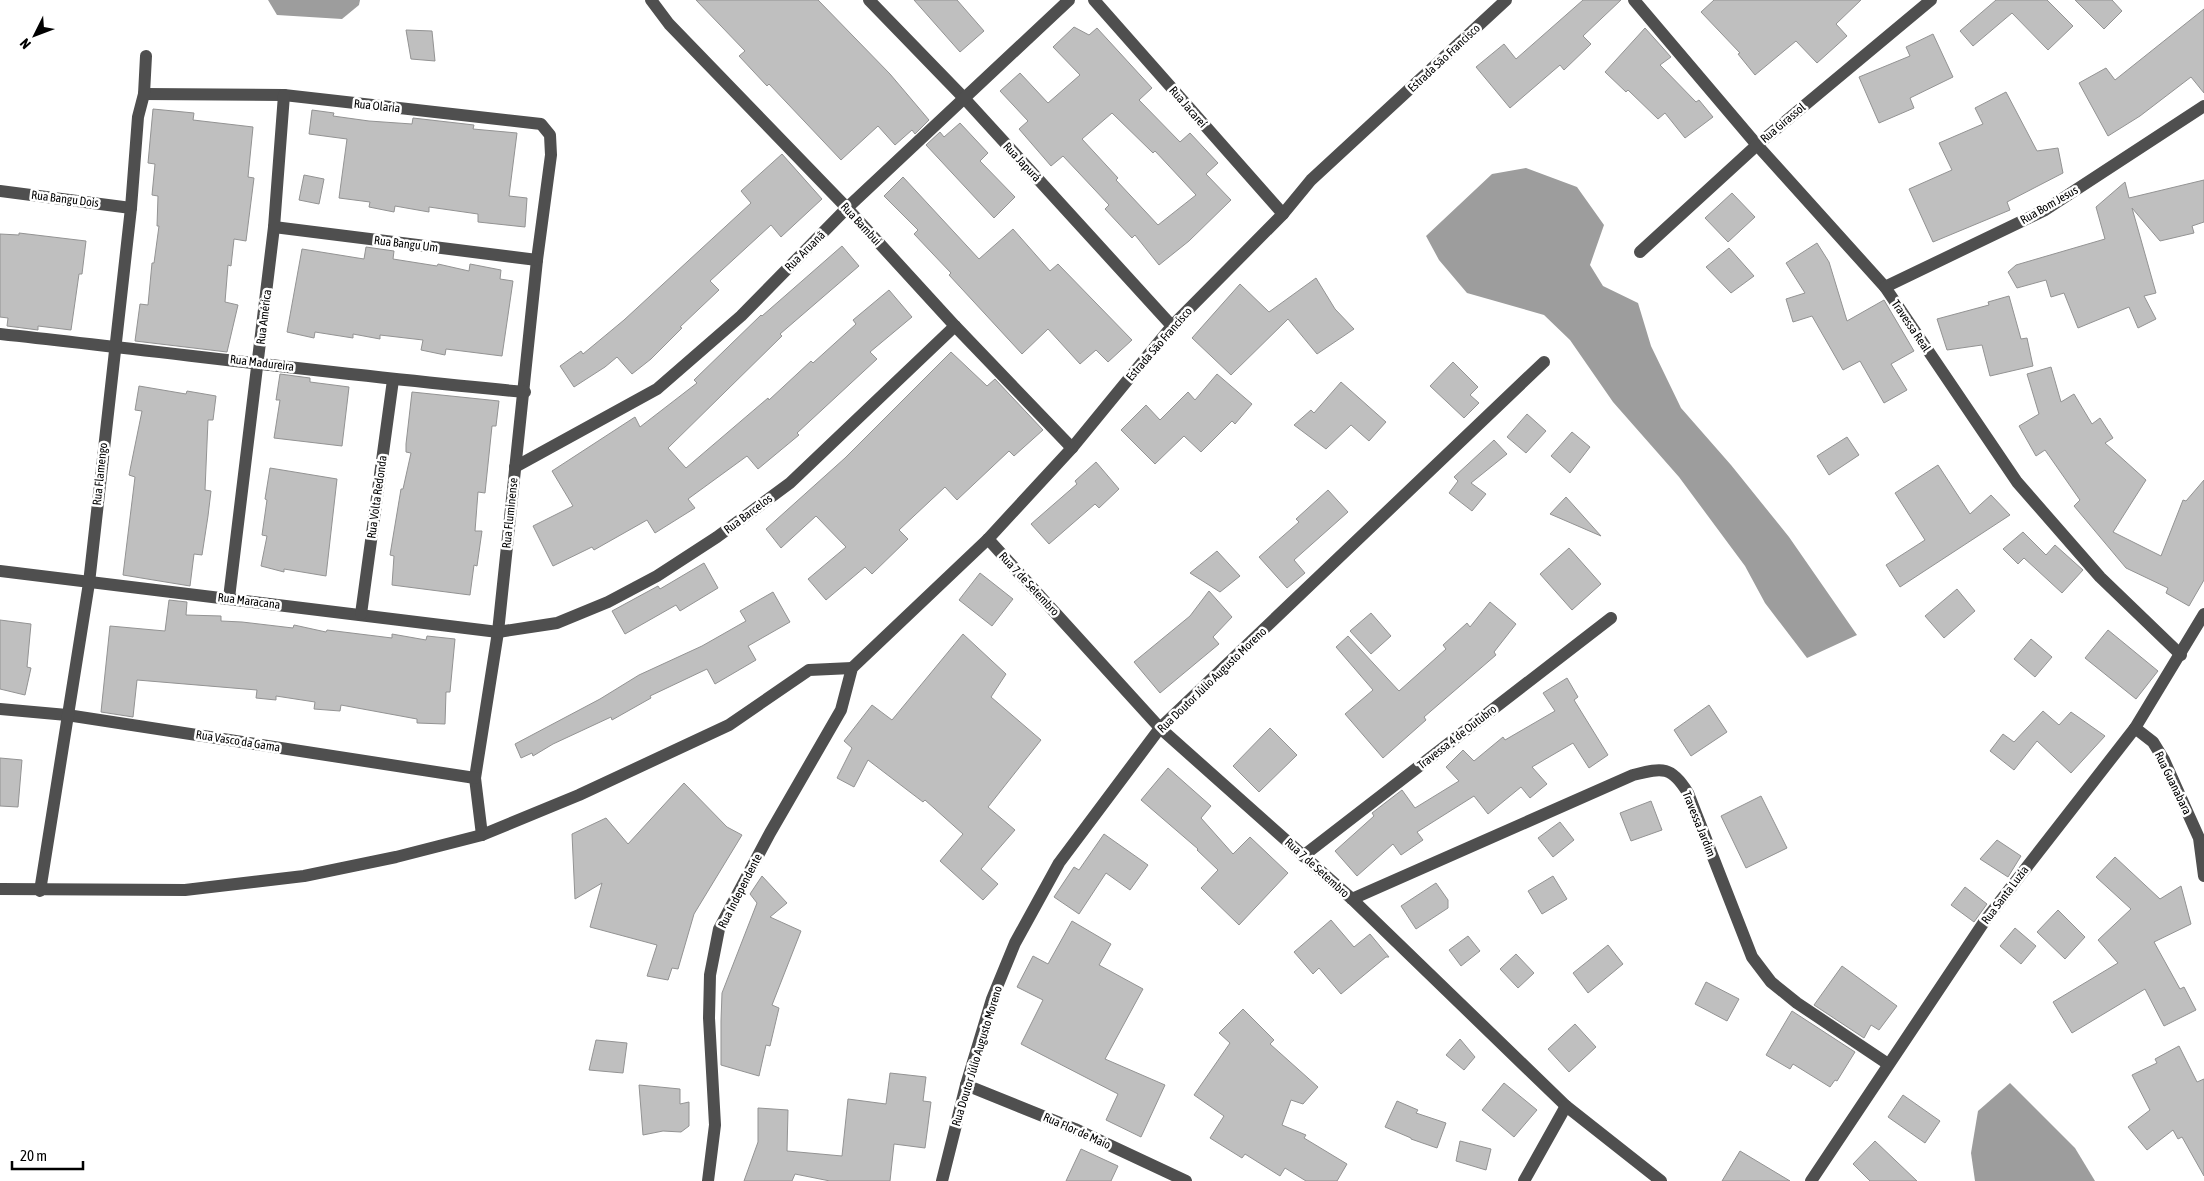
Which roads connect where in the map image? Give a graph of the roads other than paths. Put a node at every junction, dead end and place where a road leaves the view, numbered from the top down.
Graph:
1 (651, 0) edge
2 (869, 0) edge
3 (1069, 0) edge
4 (1094, 0) edge
5 (1506, 0) edge
6 (1634, 0) edge
7 (1931, 0) edge
8 (146, 56) dead end
9 (144, 94) junction
10 (284, 95) junction
11 (964, 98) junction
12 (2204, 106) edge
13 (1757, 145) junction
14 (545, 189) joint
15 (0, 191) edge
16 (131, 208) junction
17 (847, 208) junction
18 (1283, 214) junction
19 (274, 227) junction
20 (1640, 252) dead end
21 (537, 260) junction
22 (1885, 287) junction
23 (954, 326) junction
24 (1172, 326) junction
25 (0, 334) edge
26 (114, 346) junction
27 (258, 362) junction
28 (1544, 362) dead end
29 (393, 380) junction
30 (524, 392) junction
31 (1072, 448) junction
32 (515, 467) junction
33 (988, 539) junction
34 (0, 571) edge
35 (88, 583) junction
36 (229, 598) junction
37 (361, 614) junction
38 (2204, 614) edge
39 (1611, 618) dead end
40 (498, 632) junction
41 (2181, 655) junction
42 (852, 668) junction
43 (0, 709) edge
44 (67, 715) junction
45 (1160, 728) junction
46 (2135, 728) junction
47 (475, 778) junction
48 (482, 836) junction
49 (1303, 856) junction
50 (2204, 876) edge
51 (0, 889) edge
52 (40, 891) junction
53 (1352, 899) junction
54 (1888, 1064) junction
55 (966, 1085) junction
56 (1566, 1106) junction
57 (708, 1181) edge
58 (942, 1181) edge
59 (1186, 1181) edge
60 (1524, 1181) edge
61 (1661, 1181) edge
62 (1811, 1181) edge

1 - 17 street, Rua Bambui
2 - 11 street, Rua Japurá
3 - 11 street, Rua Aruanã
4 - 18 street, Rua Jacareí
5 - 18 street, Estrada São Francisco
6 - 13 street, Travessa Real
7 - 13 street, Rua Girassol
8 - 9 street, Rua Flamengo
9 - 10 street, Rua Olaria
9 - 16 street, Rua Flamengo
10 - 14 street, Rua Olaria
10 - 19 street, Rua América
11 - 17 street, Rua Aruanã
11 - 24 street, Rua Japurá
12 - 22 street, Rua Bom Jesus
13 - 20 street, Rua Girassol
13 - 22 street, Travessa Real
14 - 21 street, Rua Fluminense
15 - 16 street, Rua Bangu Dois
16 - 26 street, Rua Flamengo
17 - 23 street, Rua Bambui
17 - 32 street, Rua Aruanã
18 - 24 street, Estrada São Francisco
19 - 21 street, Rua Bangu Um
19 - 27 street, Rua América
21 - 30 street, Rua Fluminense
22 - 41 street, Travessa Real
23 - 31 street, Rua Bambui
23 - 40 street, Rua Barcelos
24 - 31 street, Estrada São Francisco
25 - 26 street, Rua Madureira
26 - 27 street, Rua Madureira
26 - 35 street, Rua Flamengo
27 - 29 street, Rua Madureira
27 - 36 street, Rua América
28 - 45 street, Rua Doutor Júlio Augusto Moreno
29 - 30 street, Rua Madureira
29 - 37 street, Rua Volta Redonda
30 - 32 street, Rua Fluminense
31 - 33 street, Estrada São Francisco
32 - 40 street, Rua Fluminense
33 - 42 street, Estrada São Francisco
33 - 45 street, Rua 7 de Setembro
34 - 35 street, Rua Maracana
35 - 36 street, Rua Maracana
35 - 44 street, Rua Flamengo
36 - 37 street, Rua Maracana
37 - 40 street, Rua Maracana
38 - 41 street, Rua Santa Luzia
39 - 49 street, Travessa 4 de Outubro
40 - 47 street, Rua Fluminense
41 - 46 street, Rua Santa Luzia
42 - 48 street
42 - 57 street, Rua Independente
43 - 44 street, Rua Vasco da Gama
44 - 47 street, Rua Vasco da Gama
44 - 52 street, Rua Flamengo
45 - 49 street, Rua 7 de Setembro
45 - 55 street, Rua Doutor Júlio Augusto Moreno
46 - 50 street, Rua Guanabara
46 - 54 street, Rua Santa Luzia
47 - 48 street, Rua Fluminense
48 - 52 street
49 - 53 street, Rua 7 de Setembro
51 - 52 street
53 - 54 street, Travessa Jardim
53 - 56 street, Rua 7 de Setembro
54 - 62 street, Rua Santa Luzia
55 - 58 street, Rua Doutor Júlio Augusto Moreno
55 - 59 street, Rua Flor de Maio
56 - 60 street
56 - 61 street, Rua 7 de Setembro

